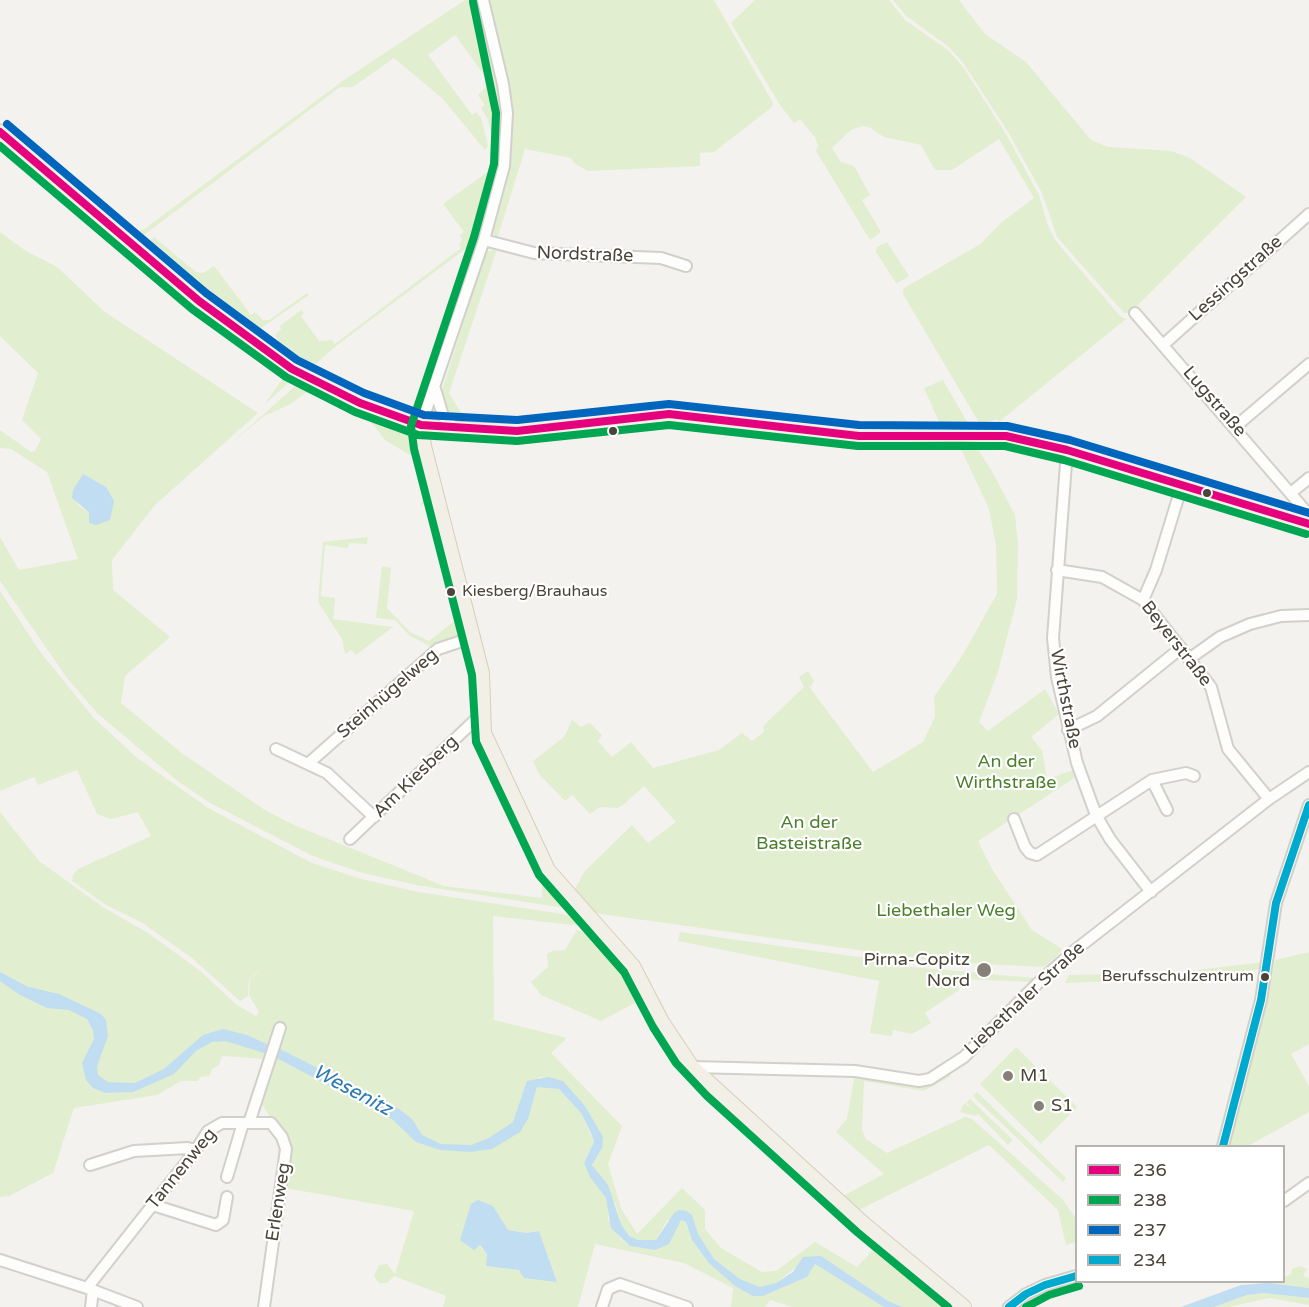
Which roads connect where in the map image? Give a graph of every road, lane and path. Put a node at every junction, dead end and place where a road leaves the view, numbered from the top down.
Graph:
1 (483, 0) edge
2 (0, 132) edge
3 (1309, 214) edge
4 (484, 240) junction
5 (686, 267) dead end
6 (1135, 313) dead end
7 (1163, 345) junction
8 (1309, 364) edge
9 (435, 386) junction
10 (421, 425) junction
11 (1235, 427) junction
12 (455, 429) junction
13 (1067, 450) junction
14 (1309, 478) edge
15 (1182, 485) junction
16 (1292, 492) junction
17 (1309, 515) edge
18 (1309, 524) edge
19 (1057, 570) junction
20 (1143, 600) junction
21 (1309, 615) edge
22 (474, 638) junction
23 (1181, 648) junction
24 (1189, 658) junction
25 (484, 718) junction
26 (1068, 730) junction
27 (276, 749) dead end
28 (310, 762) junction
29 (1309, 772) edge
30 (1194, 776) dead end
31 (1152, 780) junction
32 (1269, 799) junction
33 (1309, 805) edge
34 (1167, 810) dead end
35 (1096, 815) junction
36 (374, 817) junction
37 (1014, 819) dead end
38 (350, 839) dead end
39 (1151, 892) junction
40 (280, 1028) dead end
41 (692, 1067) junction
42 (256, 1104) junction
43 (246, 1123) junction
44 (271, 1124) junction
45 (1223, 1145) edge
46 (196, 1150) junction
47 (90, 1165) dead end
48 (227, 1177) dead end
49 (1309, 1183) edge
50 (227, 1197) dead end
51 (1285, 1200) edge
52 (153, 1205) junction
53 (0, 1260) edge
54 (1075, 1277) edge
55 (90, 1289) junction
56 (91, 1307) edge
57 (137, 1307) edge
58 (264, 1307) edge
59 (602, 1307) edge
60 (687, 1307) edge
61 (964, 1307) edge
62 (1009, 1307) edge

1 - 4 street
2 - 10 main road
3 - 7 street, Lessingstraße
4 - 5 street, Nordstraße
4 - 9 street
6 - 7 street, Lugstraße
7 - 11 street, Lugstraße
8 - 11 street
9 - 10 street
9 - 12 street
10 - 12 main road
10 - 22 main road
11 - 16 street, Lugstraße
12 - 13 main road
13 - 15 main road
13 - 19 street, Wirthstraße
14 - 16 street
15 - 18 main road
15 - 20 street
16 - 17 street, Lugstraße
19 - 20 street, Beyerstraße
19 - 26 street, Wirthstraße
20 - 23 street, Beyerstraße
21 - 24 street
22 - 25 main road
22 - 28 street, Steinhügelweg
23 - 24 street, Beyerstraße
23 - 26 street
24 - 32 street, Beyerstraße
25 - 36 street, Am Kiesberg
25 - 41 main road
26 - 35 street, Wirthstraße
27 - 28 street
28 - 36 street
29 - 32 street, Liebethaler Straße
30 - 31 street
31 - 34 street
31 - 35 street
32 - 39 street, Liebethaler Straße
33 - 45 street
35 - 37 street
35 - 39 street, Wirthstraße
36 - 38 street, Am Kiesberg
39 - 41 street, Liebethaler Straße
40 - 42 street
41 - 61 main road
42 - 43 street
42 - 44 street, Erlenweg
43 - 44 street
43 - 46 street, Tannenweg
43 - 48 street
44 - 58 street, Erlenweg
46 - 47 street
46 - 52 street, Tannenweg
49 - 51 street
50 - 52 street
52 - 55 street, Tannenweg
53 - 55 street
54 - 62 street
55 - 56 street
55 - 57 street
59 - 60 street

